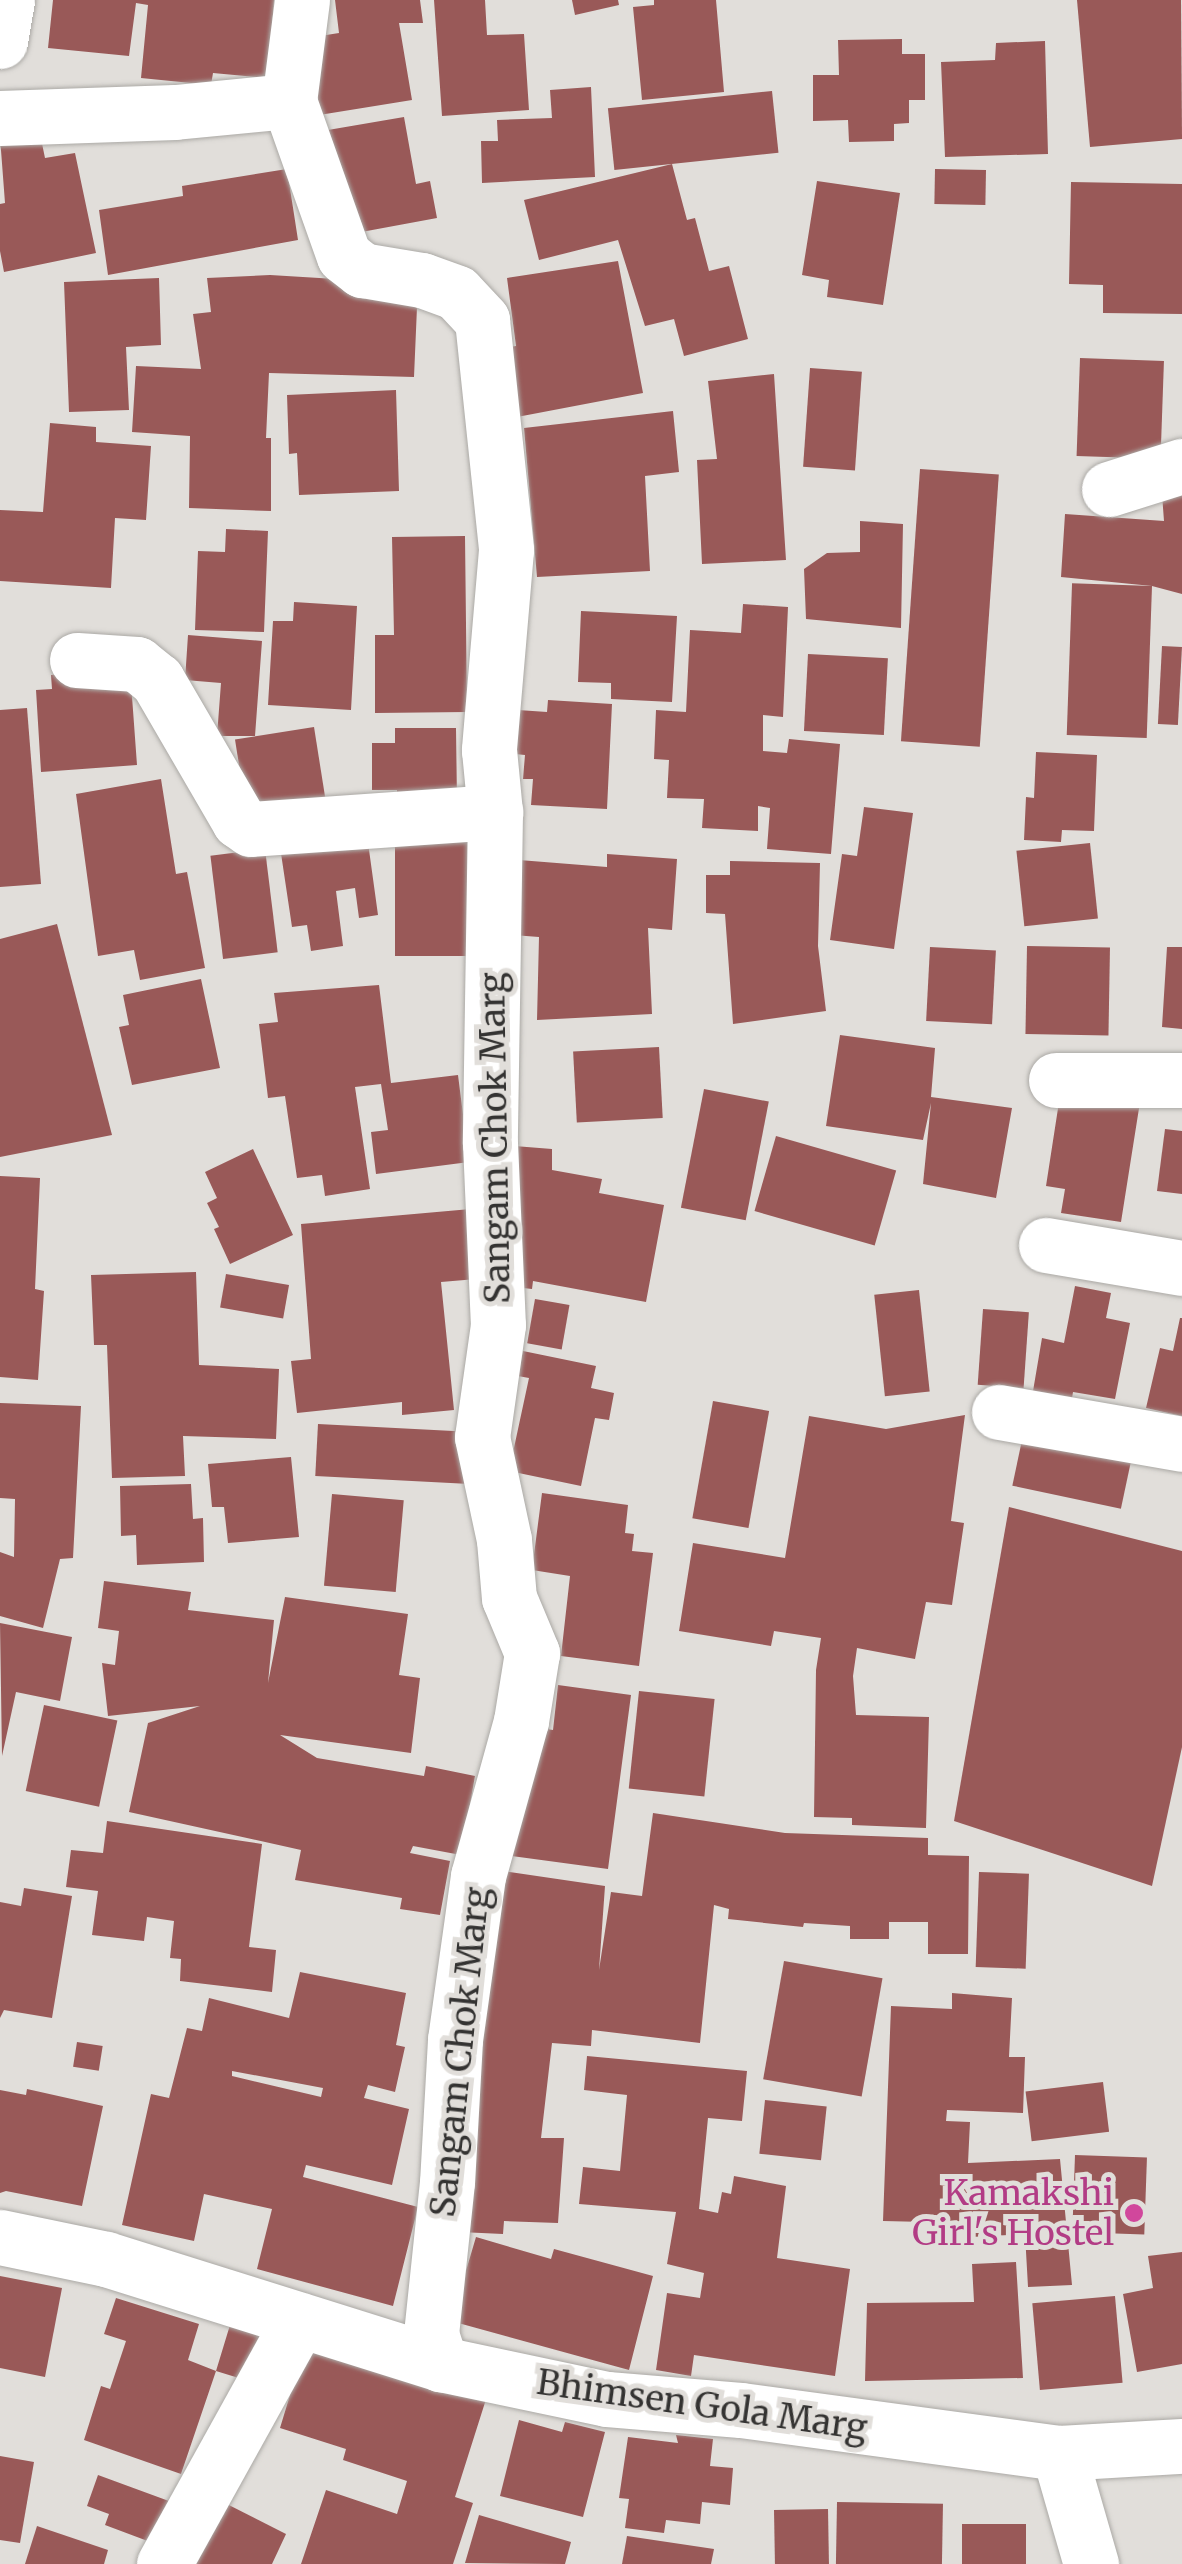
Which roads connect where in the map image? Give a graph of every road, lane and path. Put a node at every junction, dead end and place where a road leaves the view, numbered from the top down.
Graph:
1 (7, 0) edge
2 (302, 0) edge
3 (0, 41) edge
4 (289, 101) junction
5 (0, 118) edge
6 (1182, 466) edge
7 (1110, 489) dead end
8 (77, 660) dead end
9 (495, 812) junction
10 (1056, 1080) dead end
11 (1182, 1080) edge
12 (1046, 1245) dead end
13 (1182, 1268) edge
14 (999, 1412) dead end
15 (1182, 1444) edge
16 (0, 2237) edge
17 (300, 2320) junction
18 (442, 2364) junction
19 (1182, 2446) edge
20 (1059, 2454) junction
21 (164, 2564) edge
22 (1090, 2564) edge

1 - 3 street
2 - 4 street, Sangam Chok Marg
4 - 5 street
4 - 9 street, Sangam Chok Marg
6 - 7 street
8 - 9 street
9 - 18 street, Sangam Chok Marg
10 - 11 street
12 - 13 street
14 - 15 street
16 - 17 street, Bhimsen Gola Marg
17 - 18 street, Bhimsen Gola Marg
17 - 21 street
18 - 20 street, Bhimsen Gola Marg
19 - 20 street, Bhimsen Gola Marg
20 - 22 street

